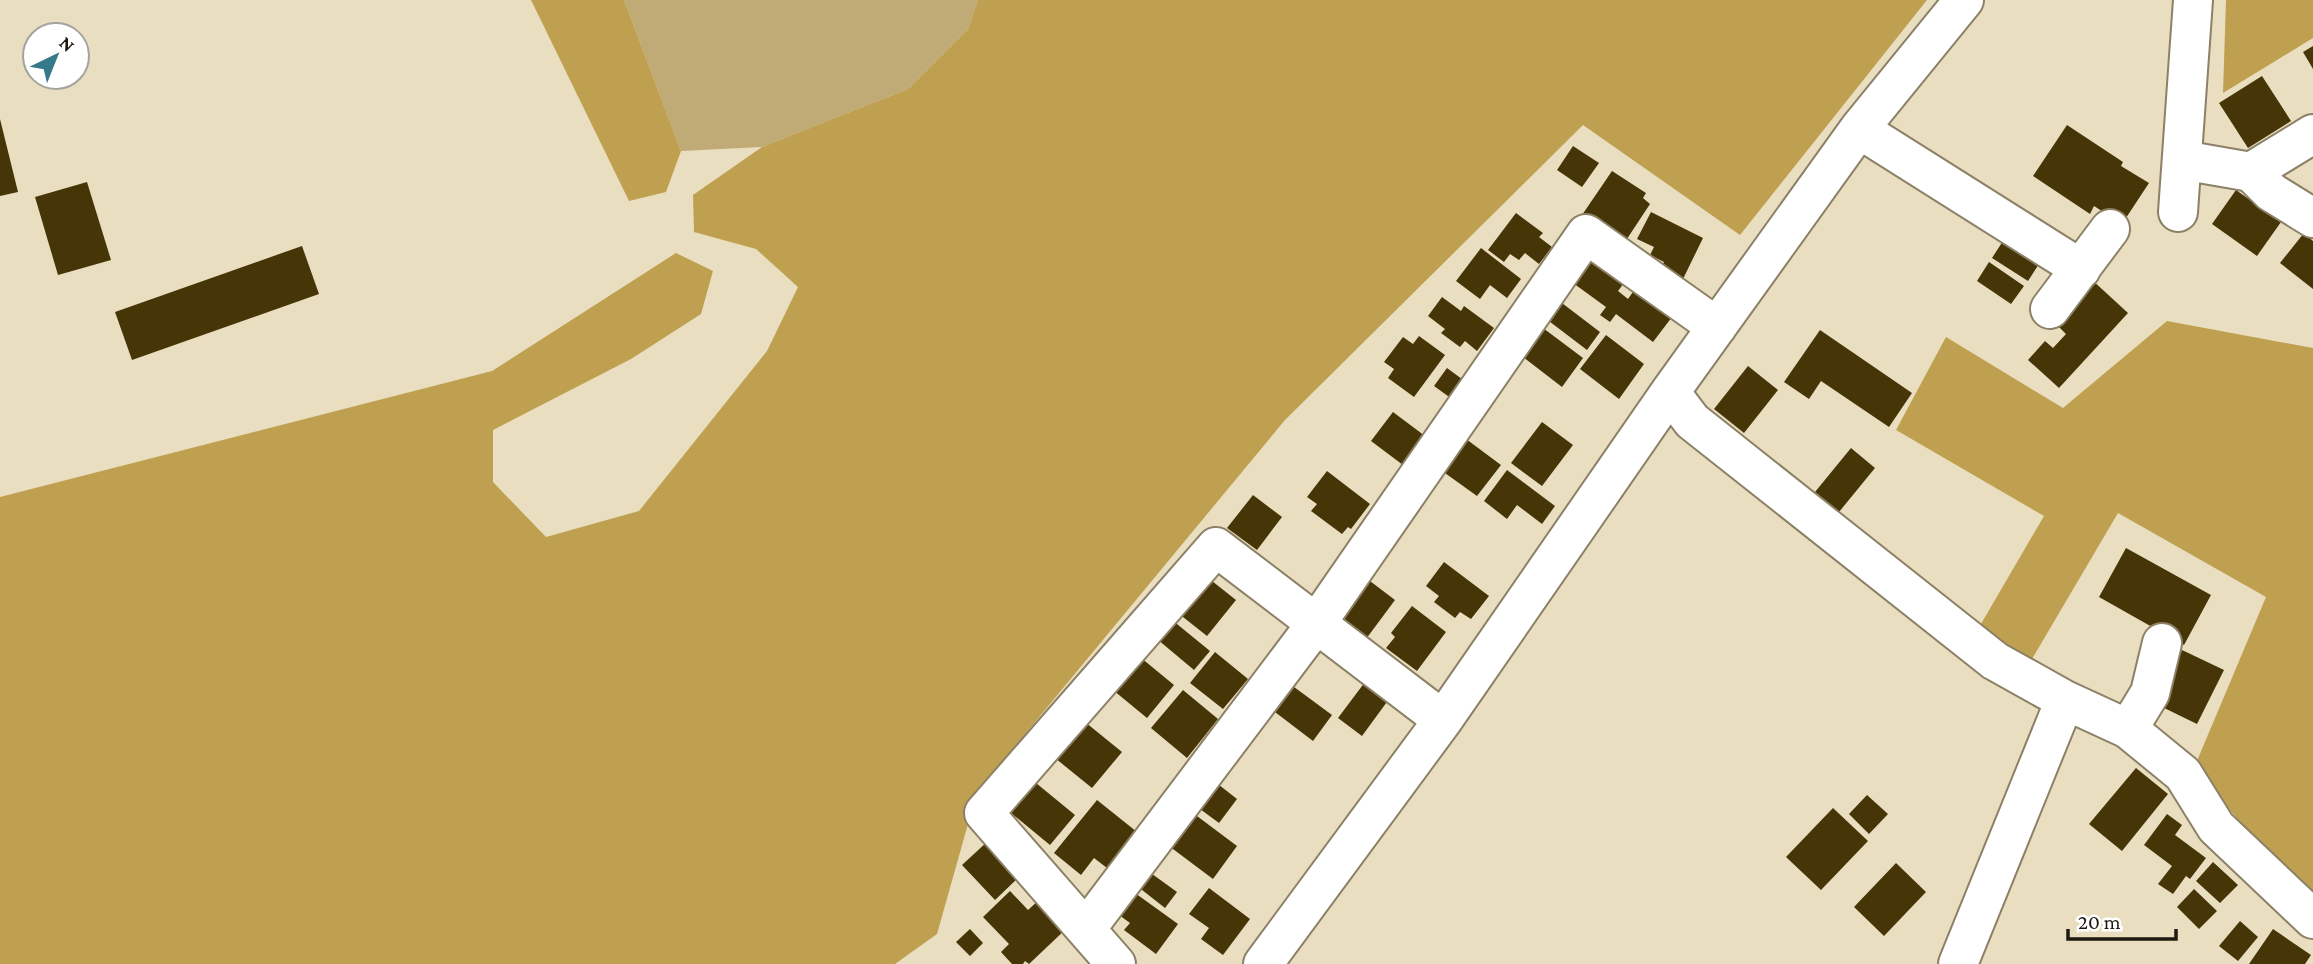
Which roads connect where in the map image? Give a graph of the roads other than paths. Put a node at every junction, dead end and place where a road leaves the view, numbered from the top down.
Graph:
1 (1964, 0) edge
2 (2193, 0) edge
3 (1859, 129) junction
4 (2313, 134) edge
5 (2182, 160) junction
6 (2251, 172) junction
7 (2178, 212) dead end
8 (2313, 218) edge
9 (2110, 229) dead end
10 (2081, 269) junction
11 (2050, 309) dead end
12 (1717, 327) junction
13 (1670, 392) junction
14 (1317, 624) junction
15 (2162, 643) dead end
16 (2065, 700) junction
17 (1443, 720) junction
18 (2128, 729) junction
19 (2313, 919) edge
20 (1086, 929) junction
21 (1116, 964) edge
22 (1263, 964) edge
23 (1958, 964) edge

1 - 3 street
2 - 5 street
3 - 10 street
3 - 12 street
4 - 6 street
5 - 6 street
5 - 7 street
6 - 8 street
9 - 10 street
10 - 11 street
12 - 13 street
12 - 14 street
13 - 16 street
13 - 17 street
14 - 17 street
14 - 20 street
14 - 20 street
15 - 18 street
16 - 18 street
16 - 23 street
17 - 22 street
18 - 19 street
20 - 21 street

